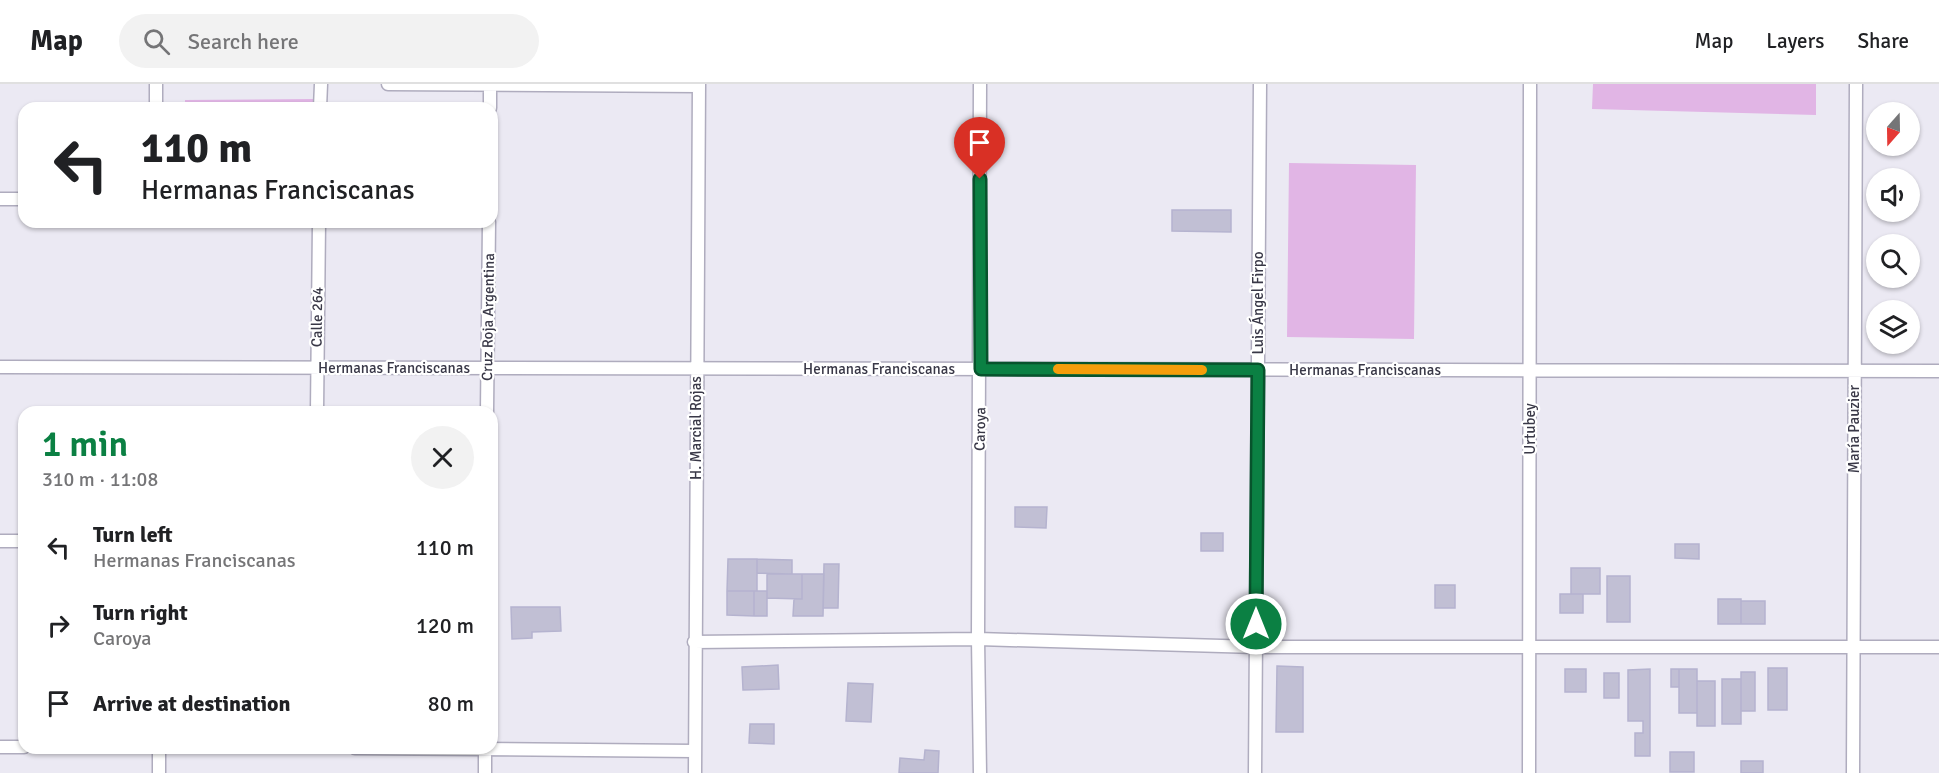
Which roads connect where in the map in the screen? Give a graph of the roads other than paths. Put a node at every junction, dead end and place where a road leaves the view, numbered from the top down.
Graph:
1 (156, 84) edge
2 (321, 84) edge
3 (388, 84) edge
4 (980, 84) edge
5 (1260, 84) edge
6 (1530, 84) edge
7 (1856, 84) edge
8 (490, 85) edge
9 (699, 85) edge
10 (156, 102) edge
11 (320, 102) edge
12 (490, 102) edge
13 (0, 199) edge
14 (18, 199) edge
15 (319, 228) edge
16 (489, 228) edge
17 (0, 368) edge
18 (317, 368) junction
19 (487, 368) junction
20 (696, 369) junction
21 (981, 369) junction
22 (1258, 370) junction
23 (1530, 370) junction
24 (1854, 371) junction
25 (1939, 371) edge
26 (317, 406) edge
27 (487, 406) edge
28 (0, 541) edge
29 (18, 541) edge
30 (978, 639) junction
31 (694, 642) junction
32 (1256, 647) junction
33 (1529, 647) junction
34 (1853, 647) junction
35 (1939, 647) edge
36 (0, 747) edge
37 (18, 747) edge
38 (498, 750) edge
39 (694, 751) junction
40 (159, 754) edge
41 (485, 754) edge
42 (159, 773) edge
43 (485, 773) edge
44 (695, 773) edge
45 (980, 773) edge
46 (1255, 773) edge
47 (1529, 773) edge
48 (1852, 773) edge

1 - 10 street
2 - 11 street
3 - 8 street
4 - 21 street, Caroya
5 - 22 street, Luis Ángel Firpo
6 - 23 street, Urtubey
7 - 24 street, María Pauzier
8 - 9 street
8 - 12 street
9 - 20 street, H. Marcial Rojas
13 - 14 street
15 - 18 street, Calle 264
16 - 19 street, Cruz Roja Argentina
17 - 18 street, Hermanas Franciscanas
18 - 19 street, Hermanas Franciscanas
18 - 26 street, Calle 264
19 - 20 street, Hermanas Franciscanas
19 - 27 street, Cruz Roja Argentina
20 - 21 street, Hermanas Franciscanas
20 - 31 street, H. Marcial Rojas
21 - 22 street, Hermanas Franciscanas
21 - 30 street, Caroya
22 - 23 street, Hermanas Franciscanas
22 - 32 street, Luis Ángel Firpo
23 - 24 street, Hermanas Franciscanas
23 - 33 street, Urtubey
24 - 25 street, Hermanas Franciscanas
24 - 34 street, María Pauzier
28 - 29 street
30 - 31 street
30 - 32 street
30 - 45 street, Caroya
31 - 39 street, H. Marcial Rojas
32 - 33 street
32 - 46 street, Luis Ángel Firpo
33 - 34 street
33 - 47 street, Urtubey
34 - 35 street
34 - 48 street, María Pauzier
36 - 37 street
38 - 39 street
39 - 44 street, H. Marcial Rojas
40 - 42 street
41 - 43 street

